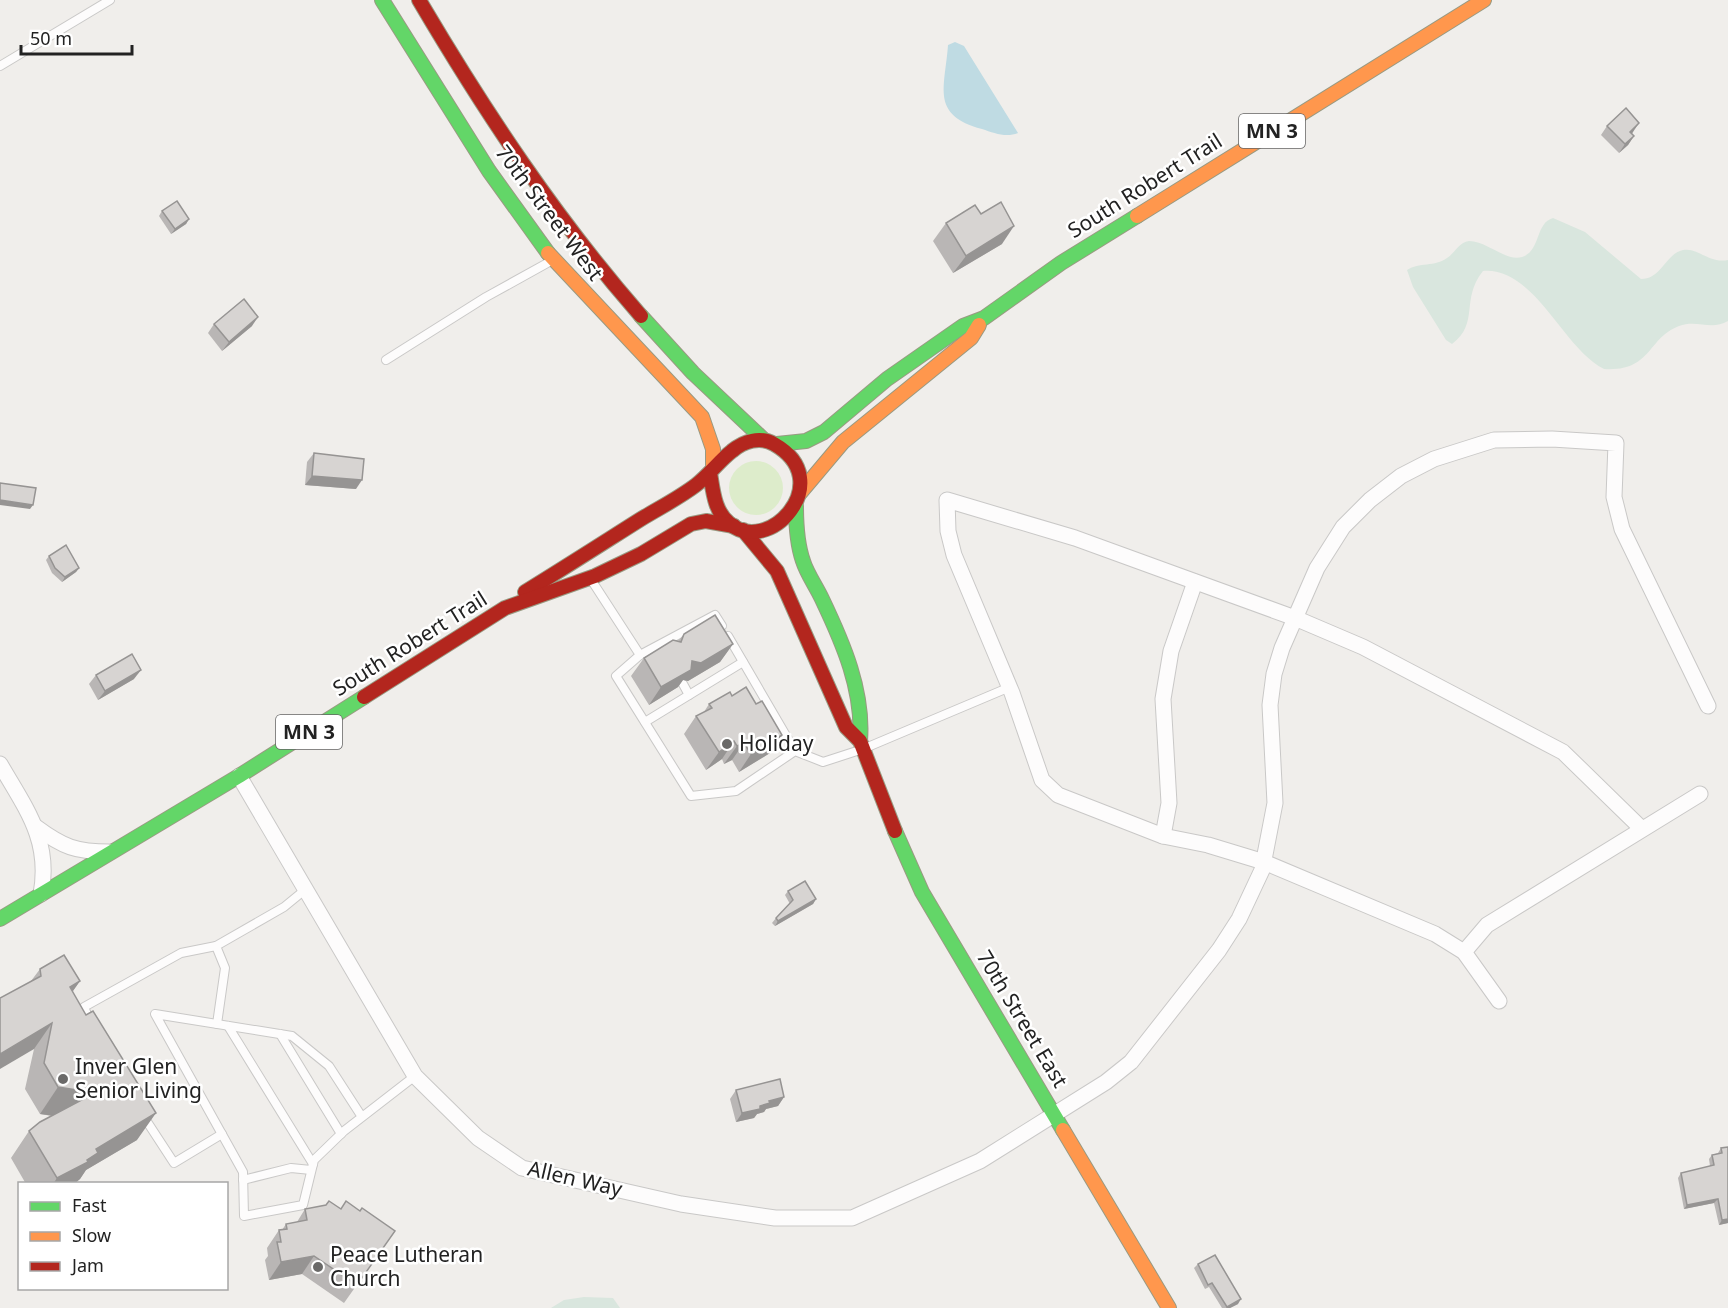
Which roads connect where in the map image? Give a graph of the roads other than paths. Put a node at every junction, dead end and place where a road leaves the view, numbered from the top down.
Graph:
1 (110, 0) edge
2 (382, 0) edge
3 (419, 0) edge
4 (1484, 0) edge
5 (0, 66) edge
6 (553, 260) junction
7 (984, 318) junction
8 (386, 360) dead end
9 (770, 442) junction
10 (712, 469) junction
11 (798, 500) junction
12 (739, 528) junction
13 (580, 558) junction
14 (590, 578) junction
15 (1195, 582) junction
16 (505, 608) junction
17 (1295, 618) junction
18 (659, 645) junction
19 (640, 655) junction
20 (666, 655) edge
21 (743, 662) junction
22 (683, 684) edge
23 (1010, 687) junction
24 (689, 694) junction
25 (1708, 706) dead end
26 (645, 722) junction
27 (862, 745) junction
28 (795, 751) junction
29 (0, 765) edge
30 (238, 776) junction
31 (1700, 794) dead end
32 (36, 827) junction
33 (1642, 829) junction
34 (1162, 836) junction
35 (111, 852) junction
36 (1264, 862) junction
37 (306, 889) junction
38 (41, 894) junction
39 (0, 919) edge
40 (216, 946) junction
41 (1464, 952) junction
42 (1499, 1001) dead end
43 (217, 1024) junction
44 (228, 1026) junction
45 (95, 1034) edge
46 (280, 1034) junction
47 (415, 1076) junction
48 (138, 1108) edge
49 (1055, 1116) junction
50 (362, 1117) junction
51 (222, 1134) junction
52 (341, 1134) junction
53 (312, 1167) junction
54 (243, 1180) junction
55 (1169, 1308) edge

1 - 5 lane
2 - 6 main road, 70th Street West
3 - 9 main road, 70th Street West
4 - 7 main road, South Robert Trail / MN 3
6 - 8 lane
6 - 10 main road, 70th Street West
7 - 9 main road, South Robert Trail / MN 3
7 - 11 main road, South Robert Trail / MN 3
9 - 10 main road
9 - 11 main road
10 - 12 main road
10 - 13 main road
11 - 12 main road
11 - 27 main road, 70th Street East
12 - 14 main road, South Robert Trail / MN 3
12 - 27 main road, 70th Street East
13 - 14 lane
13 - 16 main road
14 - 16 main road, South Robert Trail / MN 3
14 - 19 lane
15 - 17 street
15 - 23 street
15 - 34 street
16 - 30 main road, South Robert Trail / MN 3
17 - 25 street, Allen Way
17 - 33 street
17 - 36 street, Allen Way
18 - 19 lane
18 - 20 lane
18 - 21 lane
19 - 26 lane
21 - 24 lane
21 - 28 lane
22 - 24 lane
23 - 27 lane
23 - 34 street
24 - 26 lane
26 - 28 lane
27 - 28 lane
27 - 49 main road, 70th Street East
29 - 32 street
30 - 35 main road, South Robert Trail / MN 3
30 - 37 street, Allen Way
31 - 33 street
32 - 35 street
32 - 38 street
33 - 41 street
34 - 36 street
35 - 38 main road, South Robert Trail / MN 3
36 - 41 street
36 - 49 street, Allen Way
37 - 40 lane
37 - 47 street, Allen Way
38 - 39 main road, South Robert Trail / MN 3
40 - 43 lane
40 - 45 lane
41 - 42 street
43 - 44 lane
43 - 51 lane
44 - 46 lane
44 - 53 lane
46 - 50 lane
46 - 52 lane
47 - 49 street, Allen Way
47 - 50 lane
48 - 51 lane
49 - 55 main road, 70th Street East
50 - 52 lane
51 - 54 lane
52 - 53 lane
53 - 54 lane
53 - 54 lane

